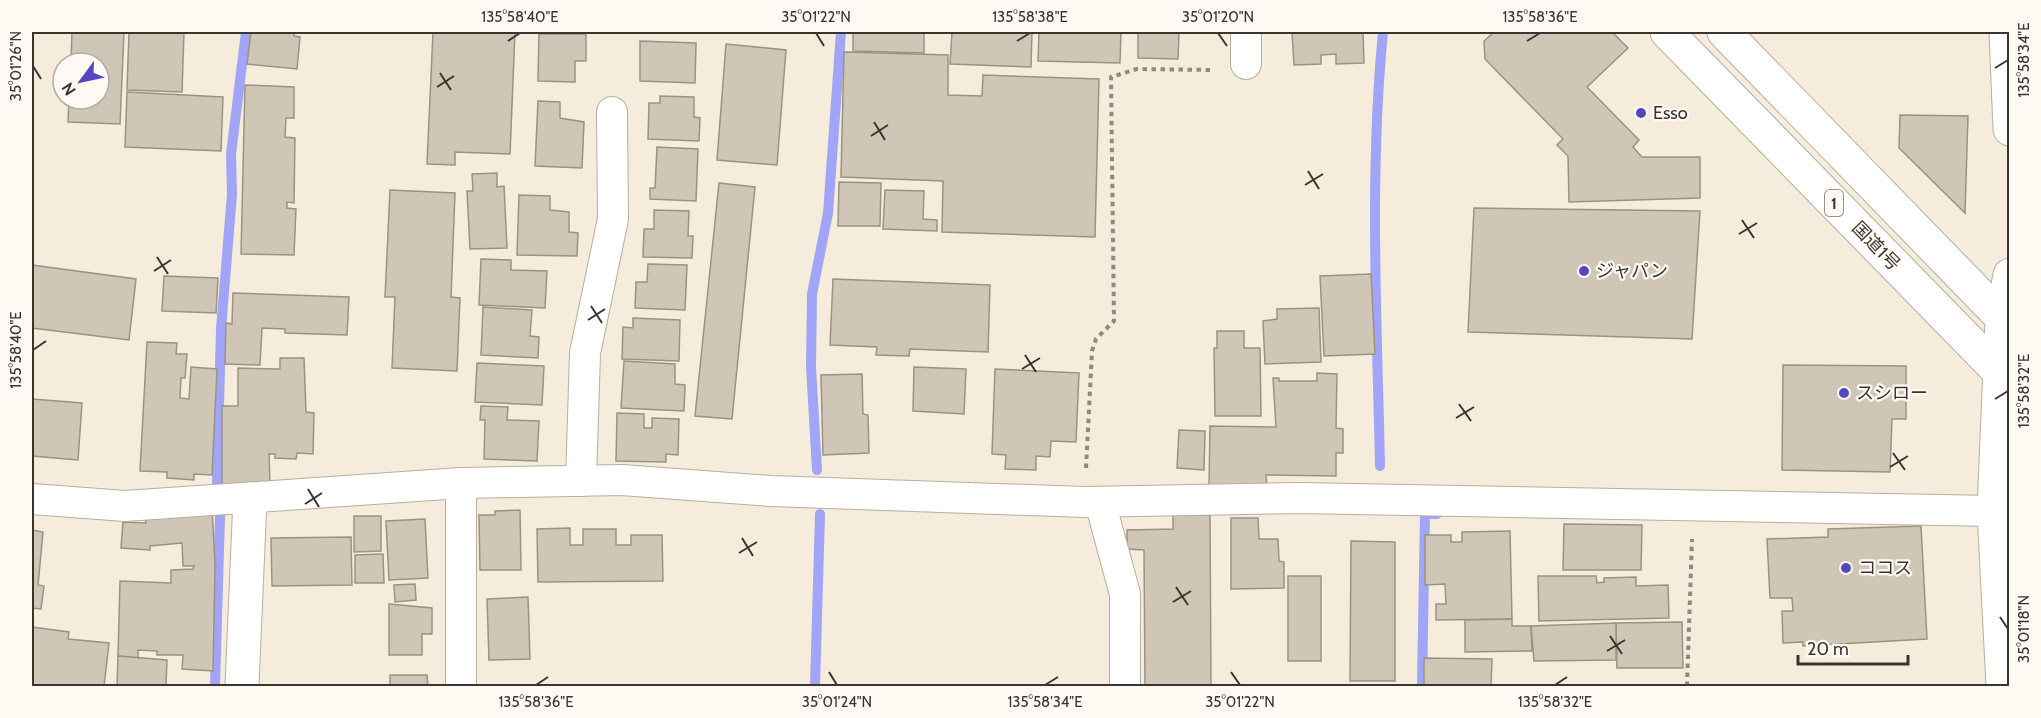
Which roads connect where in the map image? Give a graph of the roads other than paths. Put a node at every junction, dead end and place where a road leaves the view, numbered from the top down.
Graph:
1 (1246, 32) edge
2 (1667, 32) edge
3 (1724, 32) edge
4 (2006, 32) edge
5 (1246, 64) road end
6 (612, 112) dead end
7 (2010, 129) edge
8 (2010, 275) edge
9 (2006, 323) edge
10 (2006, 379) edge
11 (581, 481) junction
12 (461, 483) junction
13 (32, 499) edge
14 (250, 499) junction
15 (1092, 502) junction
16 (1994, 512) junction
17 (242, 687) edge
18 (461, 687) edge
19 (1125, 687) edge
20 (2003, 687) edge

1 - 5 street
2 - 10 main road, 国道1号 / 1
3 - 9 main road, 1
4 - 7 main road
6 - 11 street
8 - 9 main road
9 - 10 main road
10 - 16 main road
11 - 12 street
11 - 15 street
12 - 14 street
12 - 18 street
13 - 14 street
14 - 17 main road
15 - 16 street
15 - 19 street
16 - 20 main road

